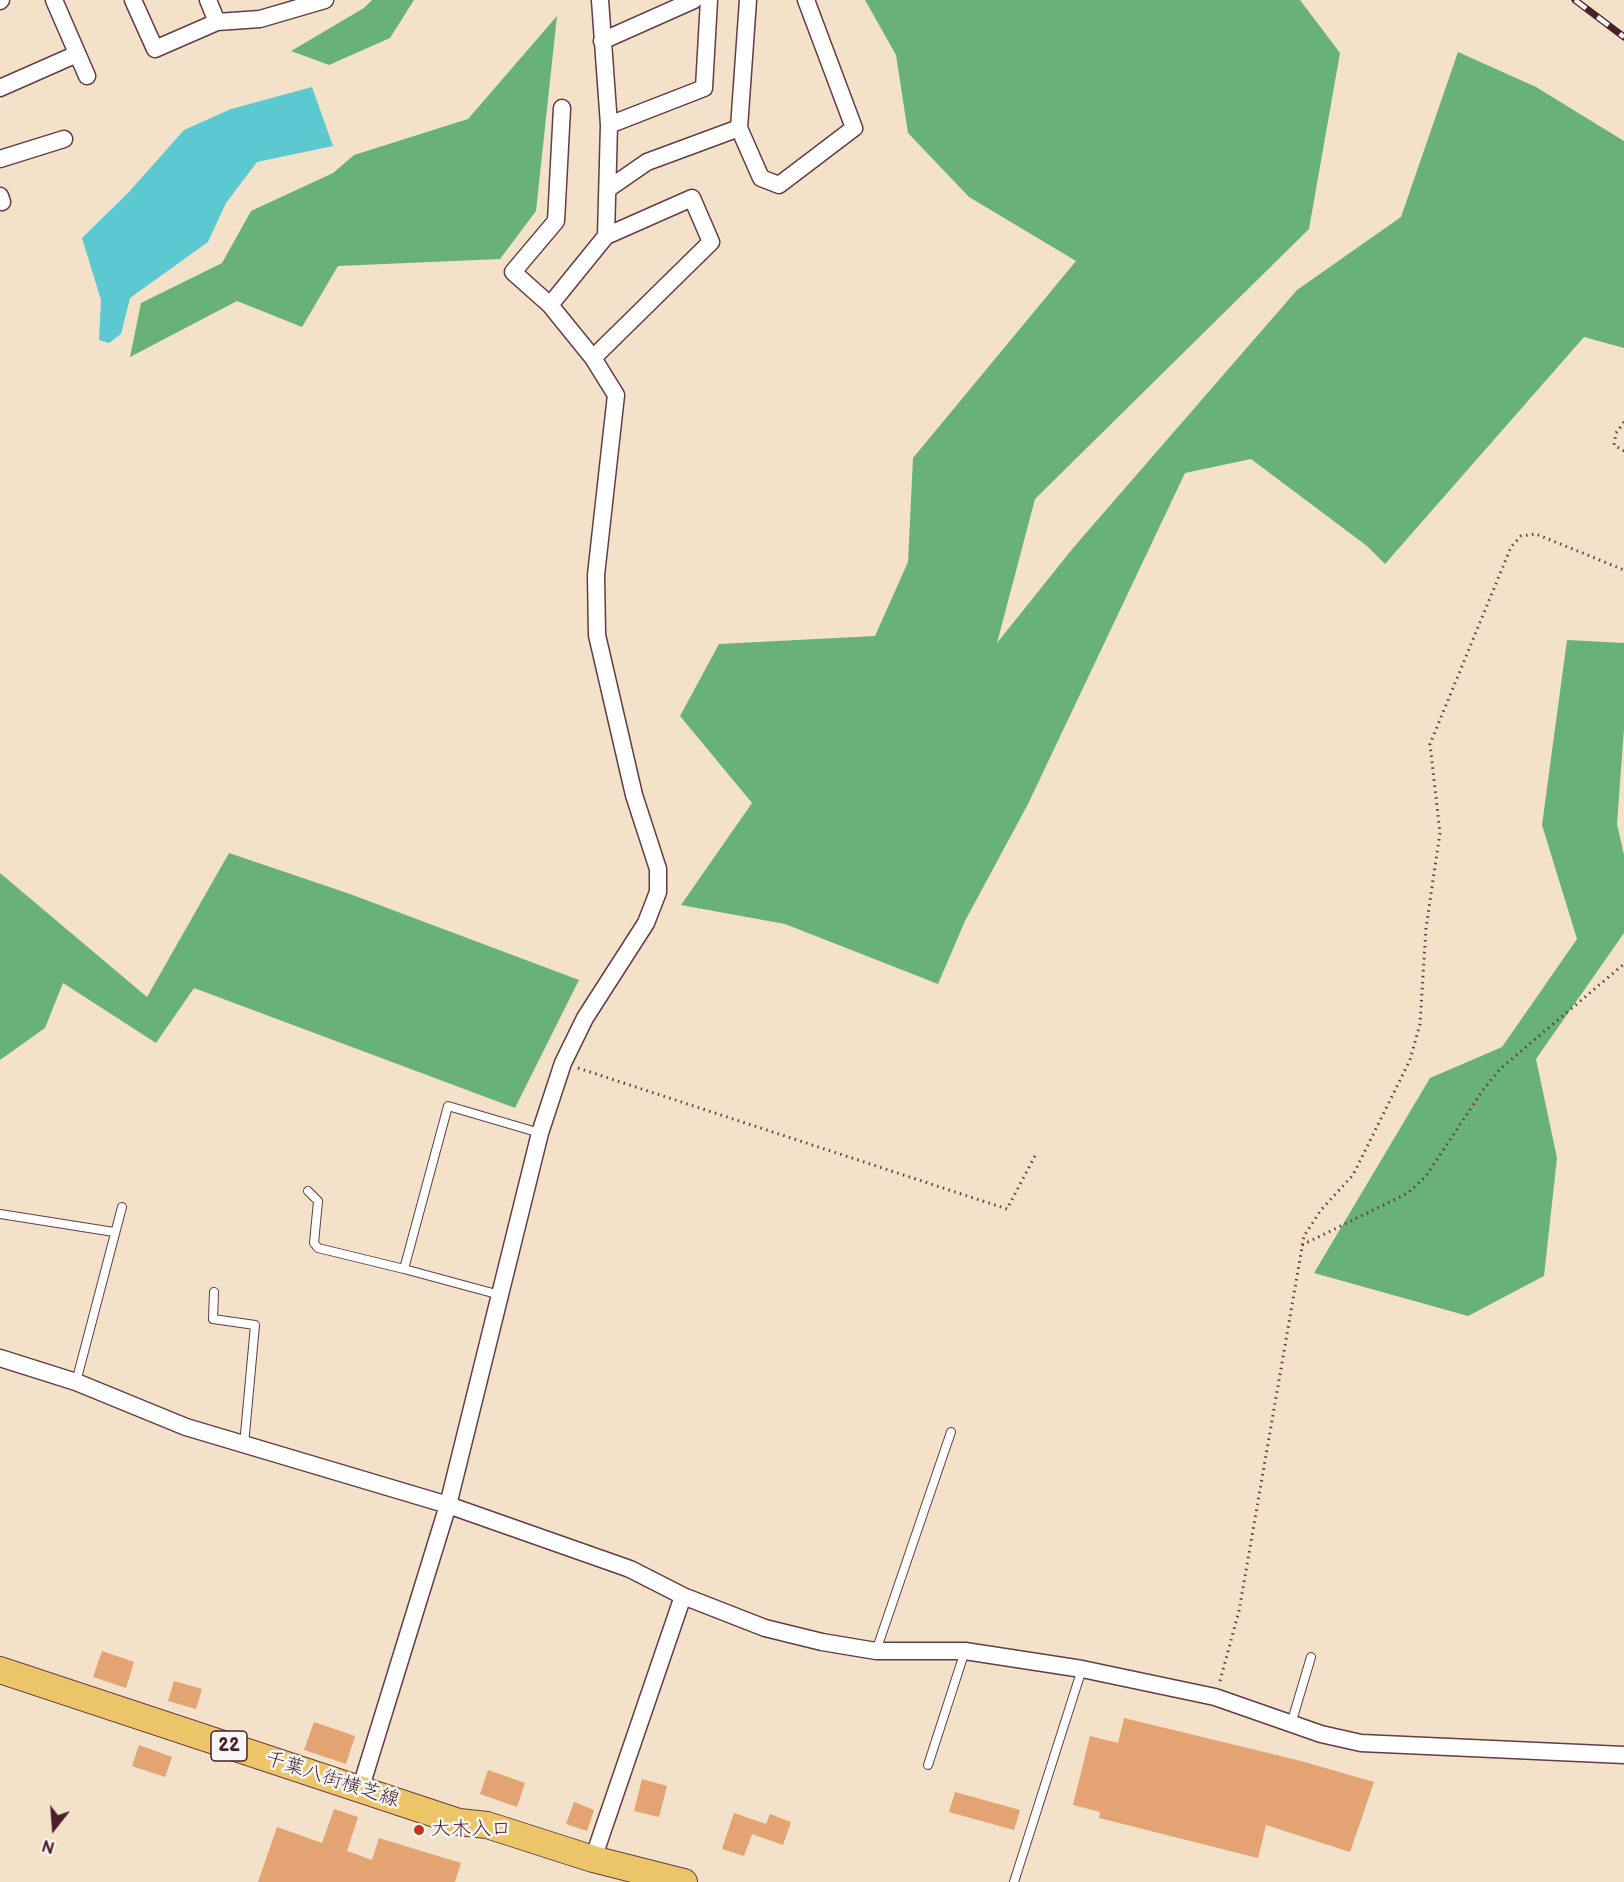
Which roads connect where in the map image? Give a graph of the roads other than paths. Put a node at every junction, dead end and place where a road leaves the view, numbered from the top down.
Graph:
1 (54, 0) edge
2 (133, 0) edge
3 (208, 0) edge
4 (324, 0) edge
5 (600, 0) edge
6 (694, 0) edge
7 (709, 0) edge
8 (748, 0) edge
9 (806, 0) edge
10 (218, 22) junction
11 (602, 41) junction
12 (77, 54) junction
13 (87, 76) dead end
14 (0, 88) edge
15 (562, 108) dead end
16 (609, 125) junction
17 (739, 128) junction
18 (64, 138) dead end
19 (0, 159) edge
20 (608, 189) junction
21 (606, 236) junction
22 (550, 305) junction
23 (593, 357) junction
24 (540, 1133) junction
25 (308, 1191) dead end
26 (122, 1207) dead end
27 (0, 1214) edge
28 (114, 1232) junction
29 (404, 1269) junction
30 (214, 1292) dead end
31 (500, 1295) junction
32 (0, 1358) edge
33 (76, 1382) junction
34 (951, 1432) dead end
35 (244, 1445) junction
36 (448, 1505) junction
37 (683, 1596) junction
38 (876, 1651) junction
39 (965, 1651) junction
40 (1311, 1657) dead end
41 (1082, 1669) junction
42 (0, 1670) edge
43 (1291, 1724) junction
44 (1624, 1755) edge
45 (928, 1765) dead end
46 (360, 1790) junction
47 (459, 1822) junction
48 (592, 1859) junction
49 (617, 1882) edge
50 (684, 1882) edge
51 (1014, 1882) edge

1 - 12 street
2 - 10 street
3 - 10 street
4 - 10 street
5 - 11 street
6 - 11 street
7 - 16 street
8 - 17 street
9 - 17 street
11 - 16 street
12 - 13 street
12 - 14 street
15 - 22 street
16 - 20 street
17 - 20 street
18 - 19 street
20 - 21 street
21 - 22 street
21 - 23 street
22 - 23 street
23 - 24 street
24 - 29 lane
24 - 31 street
25 - 29 lane
26 - 28 lane
27 - 28 lane
28 - 33 lane
29 - 31 lane
30 - 35 lane
31 - 36 street
32 - 33 street
33 - 35 street
34 - 38 lane
35 - 36 street
36 - 37 street
36 - 46 street
37 - 38 street
37 - 48 street
38 - 39 street
39 - 41 street
39 - 45 lane
40 - 43 lane
41 - 43 street
41 - 51 lane
42 - 46 main road, 千葉八街横芝線 / 22
43 - 44 street
46 - 47 main road, 千葉八街横芝線 / 22
47 - 48 main road, 22
47 - 49 main road, 22
48 - 50 main road, 22

